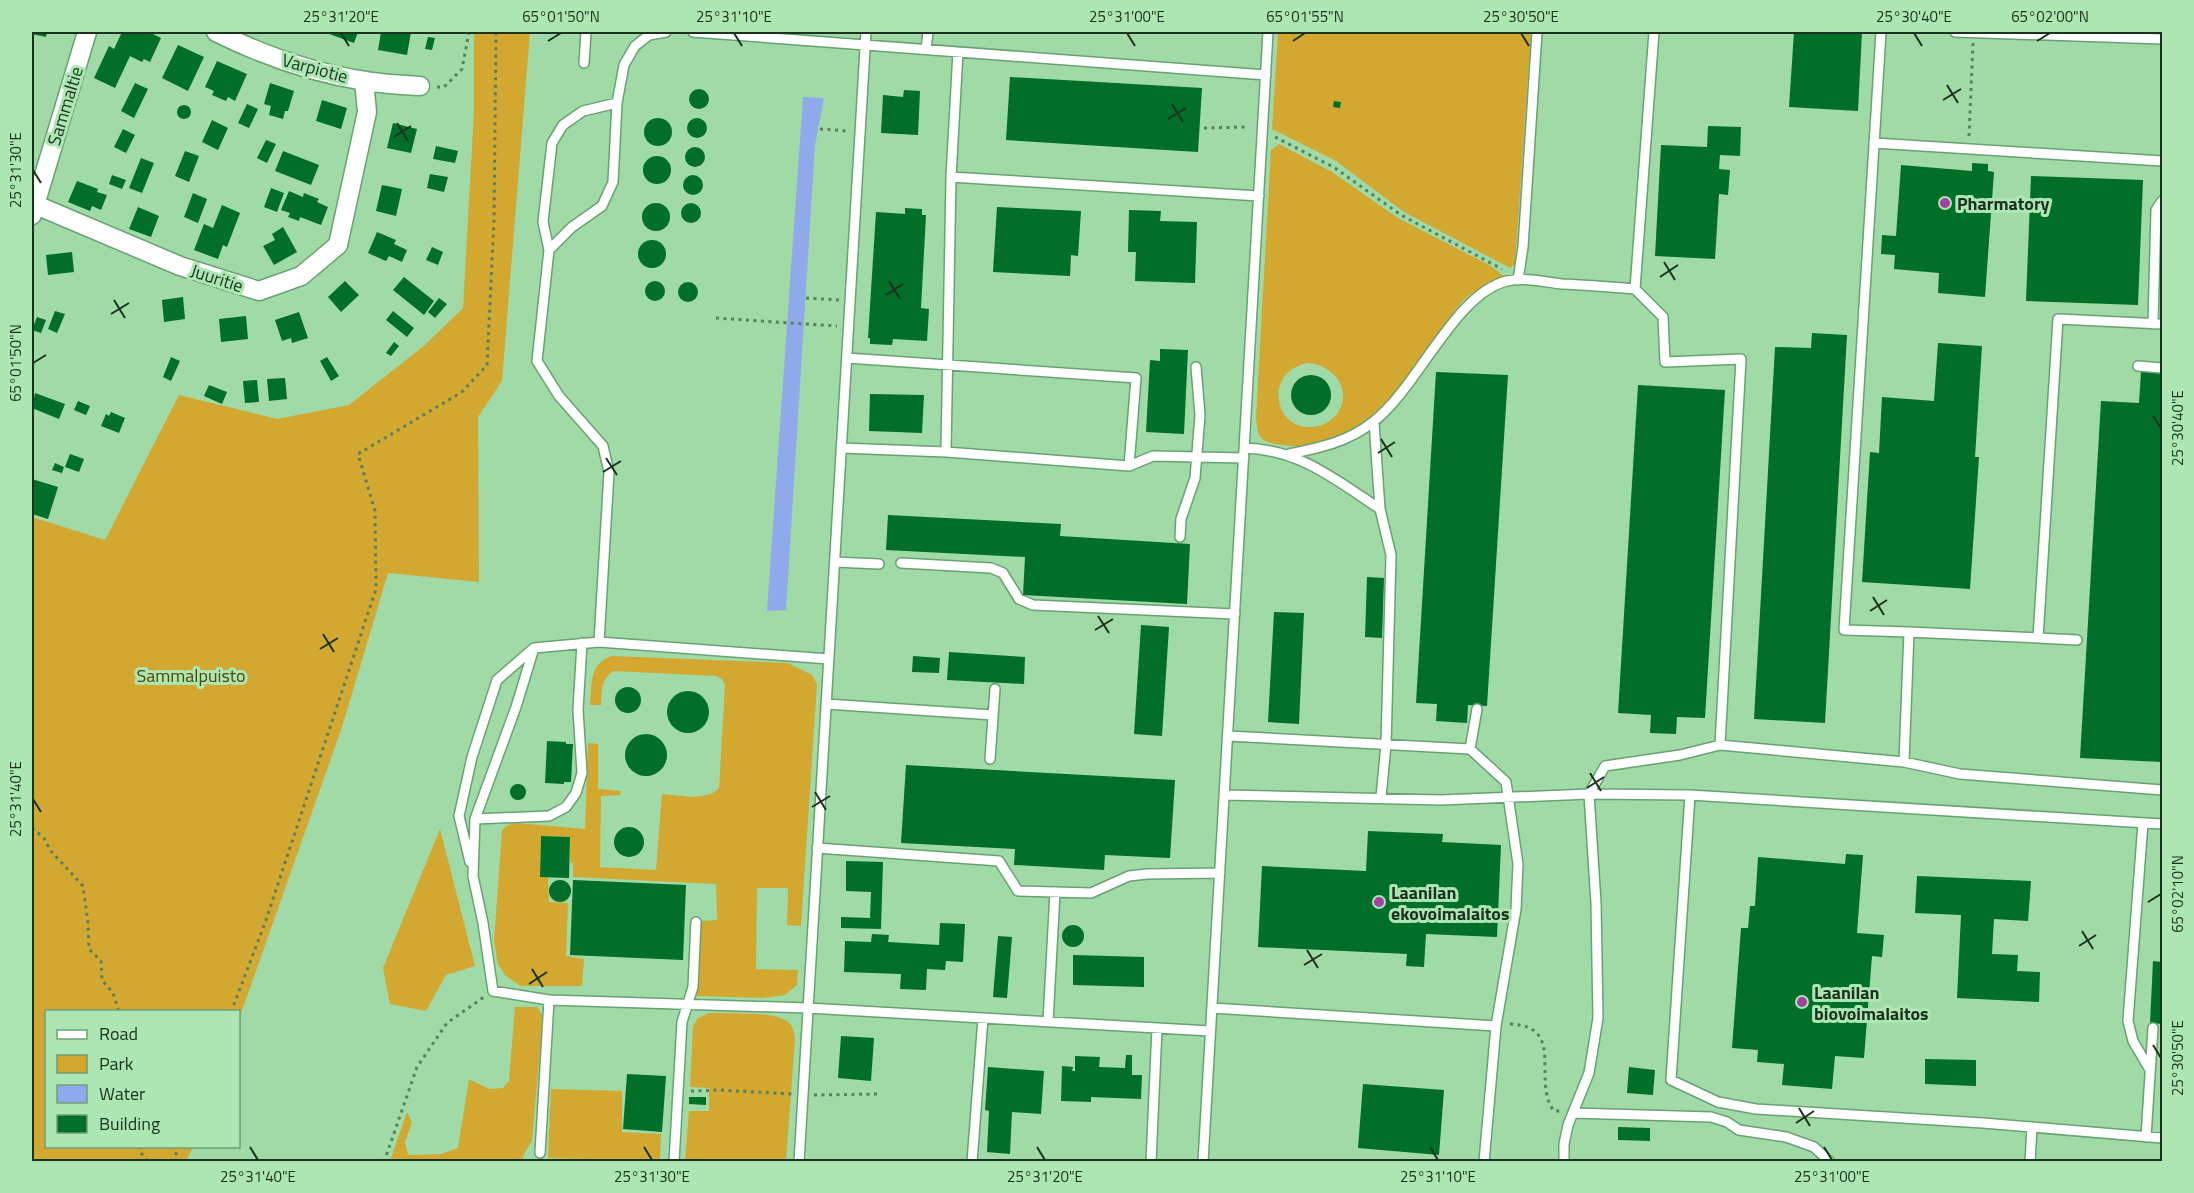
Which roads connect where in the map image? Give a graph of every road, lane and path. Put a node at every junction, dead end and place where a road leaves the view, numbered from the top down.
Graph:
1 (87, 32) edge
2 (216, 32) edge
3 (469, 32) edge
4 (496, 32) edge
5 (586, 32) edge
6 (666, 32) edge
7 (694, 32) edge
8 (866, 32) edge
9 (927, 32) edge
10 (1268, 32) edge
11 (1537, 32) edge
12 (1654, 32) edge
13 (1881, 32) edge
14 (1955, 32) edge
15 (1973, 32) edge
16 (2057, 33) edge
17 (2163, 39) edge
18 (866, 45) junction
19 (927, 49) junction
20 (958, 52) junction
21 (584, 63) dead end
22 (1266, 75) junction
23 (364, 81) junction
24 (420, 86) joint
25 (617, 103) junction
26 (1204, 128) dead end
27 (820, 129) dead end
28 (1263, 130) junction
29 (861, 132) junction
30 (1874, 143) junction
31 (1969, 149) junction
32 (2163, 161) edge
33 (951, 177) junction
34 (1259, 196) junction
35 (2163, 201) edge
36 (34, 210) edge
37 (549, 250) junction
38 (1518, 280) junction
39 (1635, 289) junction
40 (806, 298) dead end
41 (850, 300) junction
42 (716, 318) dead end
43 (2158, 324) edge
44 (819, 325) dead end
45 (847, 358) junction
46 (948, 363) junction
47 (2138, 366) dead end
48 (1196, 368) dead end
49 (2163, 368) edge
50 (1374, 422) junction
51 (842, 448) junction
52 (946, 452) junction
53 (1244, 453) junction
54 (1288, 454) junction
55 (1197, 457) junction
56 (1129, 466) junction
57 (1380, 509) junction
58 (1180, 537) dead end
59 (835, 562) junction
60 (901, 563) dead end
61 (879, 564) dead end
62 (1235, 614) junction
63 (1909, 632) junction
64 (2038, 638) junction
65 (2077, 640) dead end
66 (599, 642) junction
67 (582, 643) junction
68 (534, 648) junction
69 (829, 659) junction
70 (995, 689) dead end
71 (826, 704) junction
72 (1477, 709) dead end
73 (993, 715) junction
74 (1228, 736) junction
75 (1386, 745) junction
76 (1720, 745) junction
77 (1470, 749) junction
78 (990, 759) dead end
79 (1904, 762) junction
80 (2163, 790) edge
81 (1588, 794) junction
82 (1224, 795) junction
83 (1690, 795) junction
84 (1381, 797) junction
85 (1509, 798) junction
86 (475, 819) junction
87 (2143, 823) junction
88 (2163, 824) edge
89 (32, 828) edge
90 (818, 848) junction
91 (1220, 873) junction
92 (473, 876) junction
93 (1055, 892) junction
94 (696, 922) dead end
95 (493, 991) junction
96 (549, 1000) junction
97 (687, 1004) junction
98 (808, 1008) junction
99 (1212, 1008) junction
100 (119, 1010) edge
101 (231, 1010) edge
102 (983, 1018) junction
103 (1048, 1022) junction
104 (1496, 1026) junction
105 (1157, 1028) junction
106 (2153, 1028) dead end
107 (1210, 1031) junction
108 (2150, 1070) junction
109 (678, 1091) junction
110 (878, 1094) dead end
111 (803, 1095) junction
112 (1573, 1113) junction
113 (2032, 1127) junction
114 (2146, 1137) junction
115 (2163, 1138) edge
116 (140, 1148) edge
117 (540, 1153) dead end
118 (149, 1161) edge
119 (384, 1161) edge
120 (674, 1161) edge
121 (799, 1161) edge
122 (972, 1161) edge
123 (1151, 1161) edge
124 (1203, 1161) edge
125 (1484, 1161) edge
126 (1564, 1161) edge
127 (1830, 1161) edge
128 (2030, 1161) edge

1 - 36 street, Sammaltie
2 - 23 street, Varpiotie
3 - 24 path
4 - 101 path
5 - 21 lane
6 - 25 lane
7 - 18 lane
8 - 18 lane
9 - 19 lane
10 - 22 lane
11 - 38 lane
12 - 39 lane
13 - 30 lane
14 - 15 lane
15 - 16 lane
15 - 31 path
16 - 17 lane
18 - 19 lane
18 - 29 lane
19 - 20 lane
20 - 22 lane
20 - 33 lane
22 - 28 lane
23 - 24 street, Varpiotie
23 - 36 street, Juuritie
25 - 37 lane
25 - 37 lane
26 - 28 path
27 - 29 path
28 - 34 lane
28 - 38 path
29 - 41 lane
30 - 31 lane
30 - 63 lane
31 - 32 lane
33 - 34 lane
33 - 46 lane
34 - 53 lane
35 - 43 lane
37 - 66 lane
38 - 39 lane
38 - 50 lane
39 - 76 lane
40 - 41 path
41 - 45 lane
42 - 44 path
43 - 64 lane
45 - 46 lane
45 - 51 lane
46 - 52 lane
46 - 56 lane
47 - 49 lane
48 - 55 lane
50 - 54 lane
50 - 57 lane
51 - 52 lane
51 - 59 lane
52 - 56 lane
53 - 54 lane
53 - 55 lane
53 - 62 lane
54 - 57 lane
55 - 56 lane
55 - 58 lane
57 - 75 lane
59 - 61 lane
59 - 69 lane
60 - 62 lane
62 - 74 lane
63 - 64 lane
63 - 79 lane
64 - 65 lane
66 - 67 lane
66 - 69 lane
67 - 68 lane
67 - 86 lane
68 - 86 lane
68 - 92 lane
69 - 71 lane
70 - 73 lane
71 - 73 lane
71 - 90 lane
72 - 77 lane
73 - 78 lane
74 - 75 lane
74 - 82 lane
75 - 77 lane
75 - 84 lane
76 - 79 lane
76 - 81 lane
77 - 85 lane
79 - 80 lane
81 - 83 lane
81 - 85 lane
81 - 112 lane
82 - 84 lane
82 - 91 lane
83 - 87 lane
83 - 113 lane
84 - 85 lane
85 - 104 lane
86 - 92 lane
87 - 88 lane
87 - 108 lane
89 - 100 path
90 - 93 lane
90 - 98 lane
91 - 93 lane
91 - 99 lane
92 - 95 lane
93 - 103 lane
94 - 97 lane
95 - 96 lane
95 - 119 path
96 - 97 lane
96 - 117 lane
97 - 98 lane
97 - 109 lane
98 - 102 lane
98 - 111 lane
99 - 104 lane
99 - 107 lane
102 - 103 lane
102 - 122 lane
103 - 105 lane
104 - 112 path
104 - 125 lane
105 - 107 lane
105 - 123 lane
106 - 108 lane
107 - 124 lane
108 - 114 lane
109 - 111 path
109 - 120 lane
110 - 111 path
111 - 121 lane
112 - 126 lane
112 - 127 lane
113 - 114 lane
113 - 128 lane
114 - 115 lane
116 - 118 path

